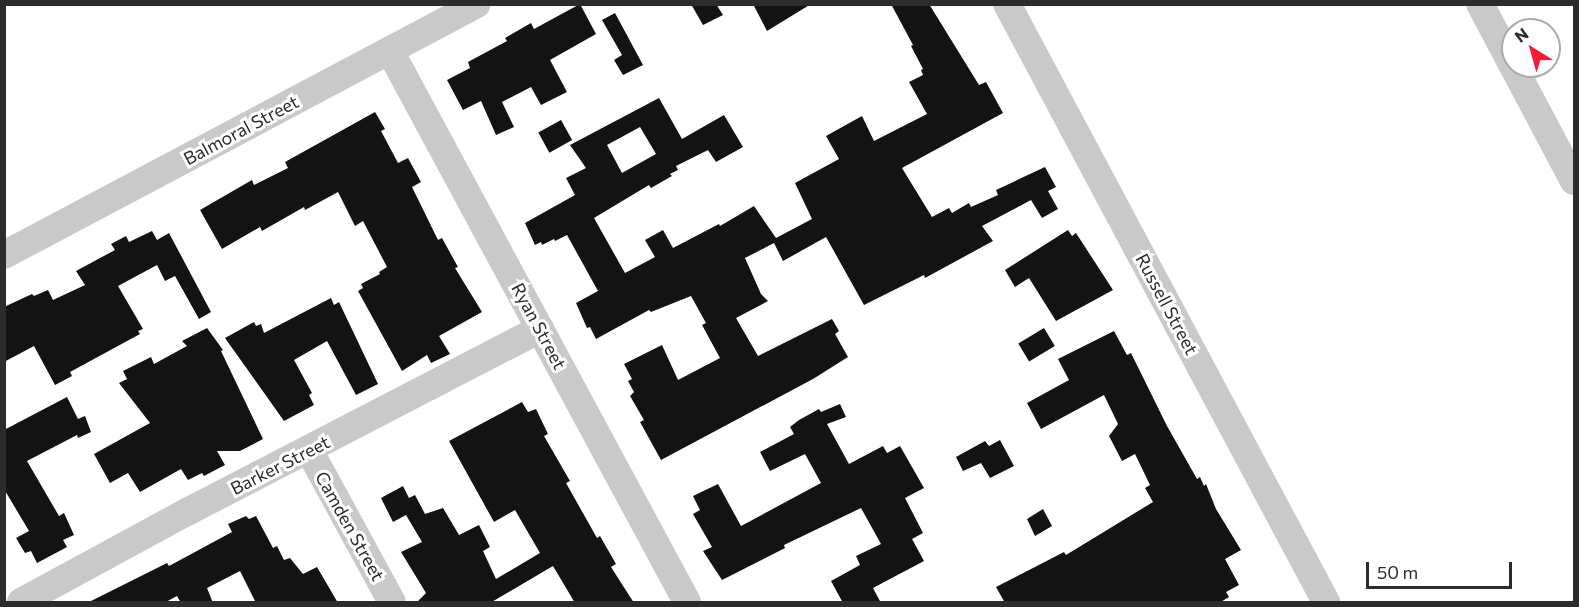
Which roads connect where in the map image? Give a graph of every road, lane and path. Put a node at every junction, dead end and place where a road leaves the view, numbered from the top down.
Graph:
1 (477, 4) edge
2 (1007, 4) edge
3 (1480, 4) edge
4 (1501, 43) edge
5 (390, 51) junction
6 (1519, 78) edge
7 (1575, 182) edge
8 (4, 255) edge
9 (540, 329) junction
10 (309, 450) junction
11 (21, 603) edge
12 (392, 603) edge
13 (687, 603) edge
14 (1326, 603) edge

1 - 5 street, Balmoral Street
2 - 14 street, Russell Street
3 - 4 street
5 - 8 street, Balmoral Street
5 - 9 street, Ryan Street
6 - 7 street
9 - 10 street, Barker Street
9 - 13 street, Ryan Street
10 - 11 street, Barker Street
10 - 12 street, Camden Street

